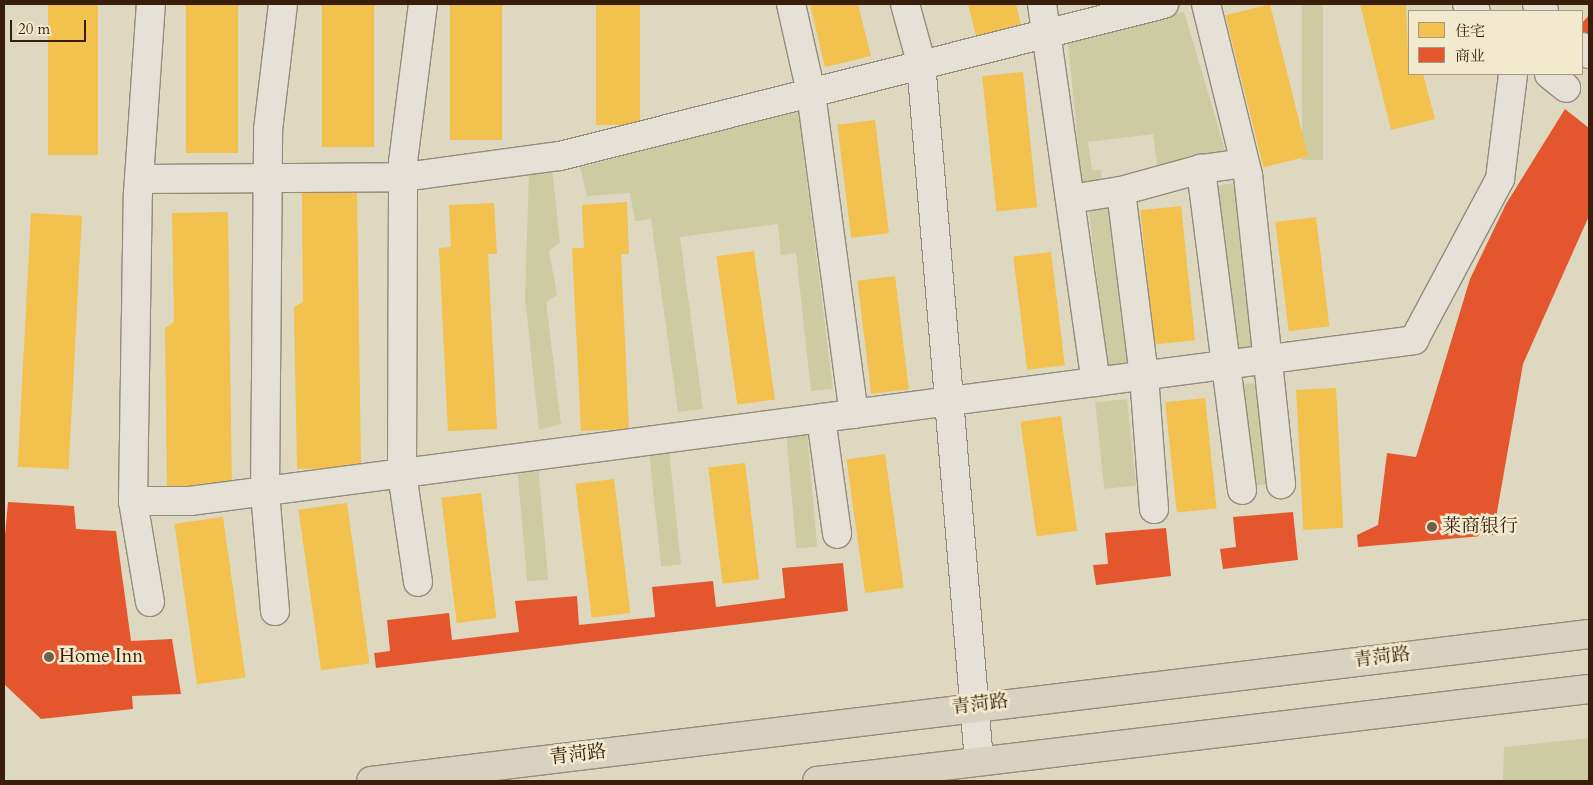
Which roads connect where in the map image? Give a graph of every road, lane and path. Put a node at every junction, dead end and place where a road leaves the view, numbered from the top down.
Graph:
1 (151, 4) edge
2 (283, 4) edge
3 (423, 4) edge
4 (791, 4) edge
5 (905, 4) edge
6 (1042, 4) edge
7 (1164, 4) edge
8 (1206, 4) edge
9 (1048, 32) junction
10 (920, 62) junction
11 (1514, 75) edge
12 (811, 93) junction
13 (1245, 163) junction
14 (1201, 169) junction
15 (404, 177) junction
16 (139, 179) junction
17 (268, 179) junction
18 (1121, 191) junction
19 (1071, 200) junction
20 (1271, 359) junction
21 (1230, 365) junction
22 (1144, 376) junction
23 (1096, 382) junction
24 (948, 402) junction
25 (854, 414) junction
26 (822, 418) junction
27 (402, 473) junction
28 (1281, 484) dead end
29 (1242, 490) dead end
30 (265, 491) junction
31 (133, 501) junction
32 (1154, 509) dead end
33 (837, 534) dead end
34 (418, 582) dead end
35 (150, 602) dead end
36 (275, 610) dead end
37 (1589, 634) edge
38 (1589, 690) edge
39 (974, 705) junction
40 (979, 760) junction
41 (371, 781) edge
42 (817, 781) edge

1 - 16 street
2 - 17 street
3 - 15 street
4 - 12 street
5 - 10 street
6 - 9 street
7 - 9 street
8 - 13 street
9 - 10 street
9 - 19 street
10 - 12 street
10 - 24 street
11 - 20 street
12 - 15 street
12 - 25 street
13 - 14 street
13 - 20 street
14 - 18 street
14 - 21 street
15 - 17 street
15 - 27 street
16 - 17 street
16 - 31 street
17 - 30 street
18 - 19 street
18 - 22 street
19 - 23 street
20 - 21 street
20 - 28 street
21 - 22 street
21 - 29 street
22 - 23 street
22 - 32 street
23 - 24 street
24 - 25 street
24 - 39 street
25 - 26 street
26 - 27 street
26 - 33 street
27 - 30 street
27 - 34 street
30 - 31 street
30 - 36 street
31 - 35 street
37 - 39 main road, 青菏路
38 - 40 main road
39 - 40 street
39 - 41 main road, 青菏路
40 - 42 main road

